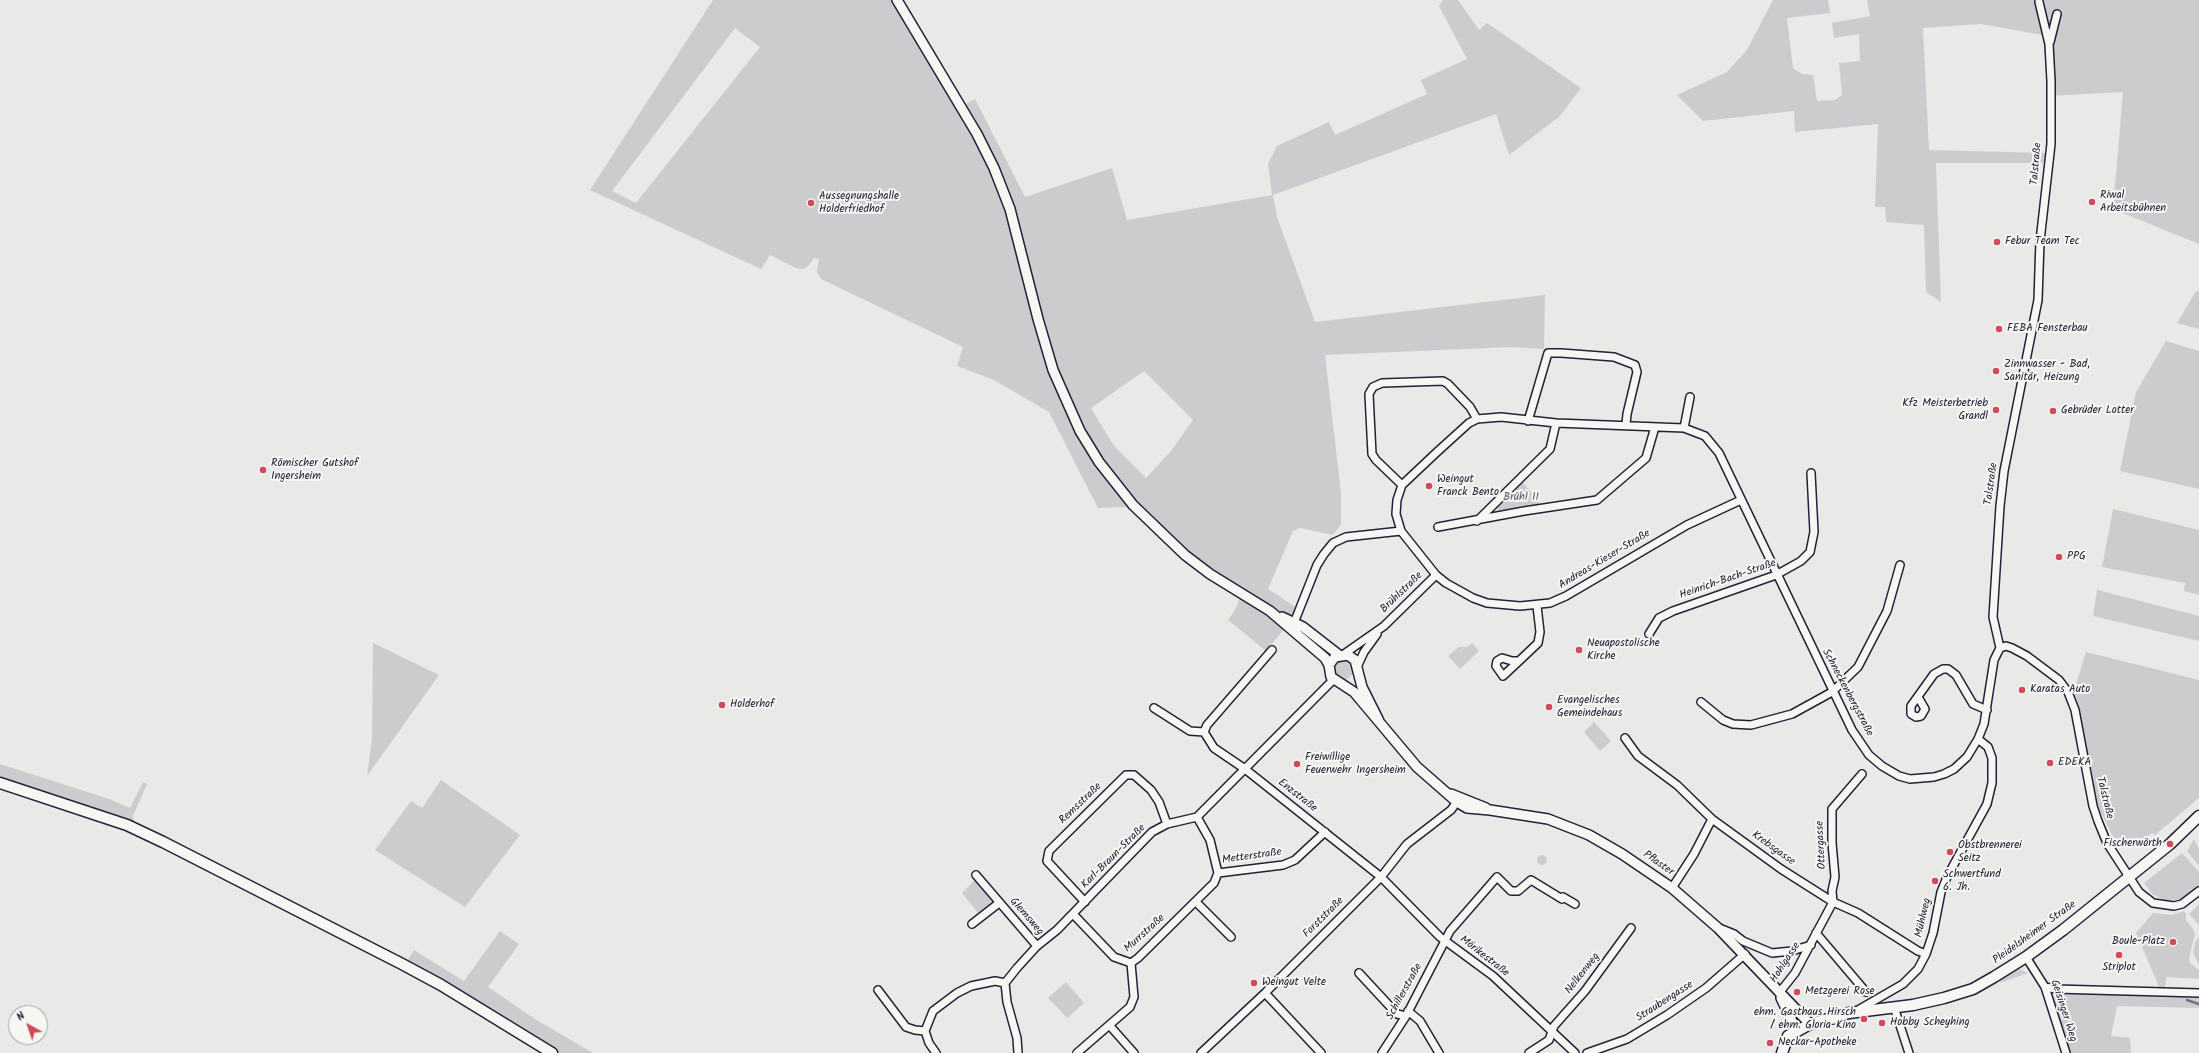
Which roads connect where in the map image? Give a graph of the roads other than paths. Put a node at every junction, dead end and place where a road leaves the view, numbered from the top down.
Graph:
1 (897, 0) edge
2 (2039, 2) dead end
3 (2057, 14) dead end
4 (2049, 44) junction
5 (1690, 397) dead end
6 (1477, 420) junction
7 (1528, 421) junction
8 (1556, 423) junction
9 (1626, 424) junction
10 (1655, 427) junction
11 (1684, 428) junction
12 (1811, 473) dead end
13 (1402, 485) junction
14 (1741, 500) junction
15 (1477, 521) junction
16 (1438, 527) dead end
17 (1401, 532) junction
18 (1900, 565) dead end
19 (1436, 575) junction
20 (1776, 575) junction
21 (1537, 606) junction
22 (1270, 611) junction
23 (1294, 622) junction
24 (1384, 626) junction
25 (1649, 634) dead end
26 (2000, 648) junction
27 (1272, 650) dead end
28 (1341, 655) junction
29 (1519, 661) dead end
30 (1329, 665) junction
31 (1357, 669) junction
32 (1333, 680) junction
33 (1344, 684) junction
34 (1832, 692) junction
35 (1918, 697) dead end
36 (1701, 702) dead end
37 (1154, 708) dead end
38 (1987, 710) junction
39 (1379, 721) junction
40 (1204, 732) junction
41 (1625, 738) dead end
42 (1978, 739) junction
43 (1245, 769) junction
44 (1862, 774) dead end
45 (0, 783) edge
46 (1458, 800) junction
47 (2199, 816) edge
48 (1197, 817) junction
49 (1712, 819) junction
50 (1167, 824) junction
51 (1325, 832) junction
52 (1218, 873) junction
53 (976, 876) dead end
54 (1381, 877) junction
55 (2128, 878) junction
56 (1672, 888) junction
57 (2199, 891) edge
58 (1085, 902) junction
59 (1196, 902) junction
60 (1833, 902) junction
61 (999, 903) junction
62 (1575, 904) dead end
63 (1073, 914) junction
64 (972, 924) dead end
65 (1630, 928) dead end
66 (1718, 928) junction
67 (1816, 933) junction
68 (1231, 937) dead end
69 (1444, 940) junction
70 (1811, 945) junction
71 (1037, 946) junction
72 (1745, 954) junction
73 (1926, 954) junction
74 (2026, 957) junction
75 (1131, 963) junction
76 (1359, 973) dead end
77 (1006, 983) junction
78 (2046, 987) junction
79 (878, 990) dead end
80 (1866, 992) dead end
81 (1265, 993) junction
82 (1779, 993) junction
83 (2199, 993) edge
84 (1894, 1007) junction
85 (1856, 1011) junction
86 (1406, 1016) junction
87 (1810, 1024) junction
88 (1110, 1026) junction
89 (926, 1031) junction
90 (1794, 1031) junction
91 (1552, 1033) junction
92 (552, 1053) edge
93 (936, 1053) edge
94 (1018, 1053) edge
95 (1077, 1053) edge
96 (1134, 1053) edge
97 (1201, 1053) edge
98 (1321, 1053) edge
99 (1382, 1053) edge
100 (1440, 1053) edge
101 (1528, 1053) edge
102 (1575, 1053) edge
103 (1587, 1053) edge
104 (1782, 1053) edge
105 (1909, 1053) edge
106 (2066, 1053) edge

1 - 22 street
2 - 4 street, Talstraße
3 - 4 street, Talstraße
4 - 26 street, Talstraße
5 - 11 street
6 - 7 street
6 - 13 street
6 - 13 street
7 - 8 street
7 - 9 street
8 - 9 street
8 - 15 street
9 - 10 street
10 - 11 street
10 - 15 street
11 - 14 street
12 - 20 street, Heinrich-Bach-Straße
13 - 17 street, Andreas-Kieser-Straße
14 - 20 street, Schneckenbergstraße
14 - 21 street, Andreas-Kieser-Straße
15 - 16 street
17 - 19 street, Andreas-Kieser-Straße
17 - 23 street
18 - 34 street
19 - 21 street, Andreas-Kieser-Straße
19 - 24 street, Brühlstraße
20 - 25 street, Heinrich-Bach-Straße
20 - 34 street, Schneckenbergstraße
21 - 29 street
22 - 23 street
22 - 30 street
23 - 28 street
24 - 28 street, Brühlstraße
24 - 31 street, Brühlstraße
26 - 38 street, Schneckenbergstraße
26 - 55 street, Talstraße
27 - 40 street
28 - 30 street
28 - 31 street
30 - 32 street
31 - 33 street
31 - 39 street
32 - 33 street
32 - 43 street
33 - 39 street
34 - 36 street
34 - 42 street, Schneckenbergstraße
35 - 38 street
37 - 40 street
38 - 42 street, Schneckenbergstraße
39 - 46 street, Pflaster
40 - 43 street, Enzstraße
41 - 49 street, Krebsgasse
42 - 73 street, Mühlweg
43 - 48 street
43 - 51 street, Enzstraße
44 - 60 street, Ottergasse
45 - 92 main road
46 - 54 street, Forststraße
46 - 56 street, Pflaster
47 - 55 main road, Pleidelsheimer Straße
48 - 50 street, Karl-Braun-Straße
48 - 52 street
49 - 56 street
49 - 60 street, Krebsgasse
50 - 58 street, Karl-Braun-Straße
50 - 58 street, Remsstraße
51 - 52 street, Metterstraße
51 - 54 street, Enzstraße
52 - 59 street, Murrstraße
53 - 61 street, Glemsweg
54 - 69 street, Mörikestraße
54 - 81 street, Forststraße
55 - 57 street, Talstraße
55 - 74 main road, Pleidelsheimer Straße
56 - 66 street, Pflaster
58 - 63 street, Karl-Braun-Straße
59 - 68 street
59 - 75 street, Murrstraße
60 - 67 street, Hohlgasse
60 - 73 street, Krebsgasse
61 - 64 street, Glemsweg
61 - 71 street, Glemsweg
62 - 69 street, Schillerstraße
63 - 71 street, Karl-Braun-Straße
63 - 75 street, Murrstraße
65 - 91 street, Nelkenweg
66 - 70 street, Hohlgasse
66 - 72 street, Pflaster
67 - 70 street, Hohlgasse
67 - 80 street
69 - 86 street, Schillerstraße
69 - 91 street, Mörikestraße
70 - 82 street, Hohlgasse
71 - 77 street, Karl-Braun-Straße
72 - 82 street, Pflaster
72 - 103 street, Straubengasse
73 - 85 street, Mühlweg
74 - 78 street, Geisinger Weg
74 - 84 main road, Pleidelsheimer Straße
75 - 88 street
76 - 86 street
77 - 89 street
77 - 94 street
78 - 83 street
78 - 106 street, Geisinger Weg
79 - 89 street
81 - 97 street, Forststraße
81 - 98 street
82 - 87 street, Pflaster
82 - 90 street, Pflaster
84 - 85 main road, Pleidelsheimer Straße
84 - 105 street
85 - 87 main road, Pleidelsheimer Straße
86 - 99 street, Schillerstraße
86 - 100 street
87 - 90 main road, Pleidelsheimer Straße
88 - 95 street
88 - 96 street
89 - 93 street
90 - 104 main road
91 - 101 street, Nelkenweg
91 - 102 street, Mörikestraße

